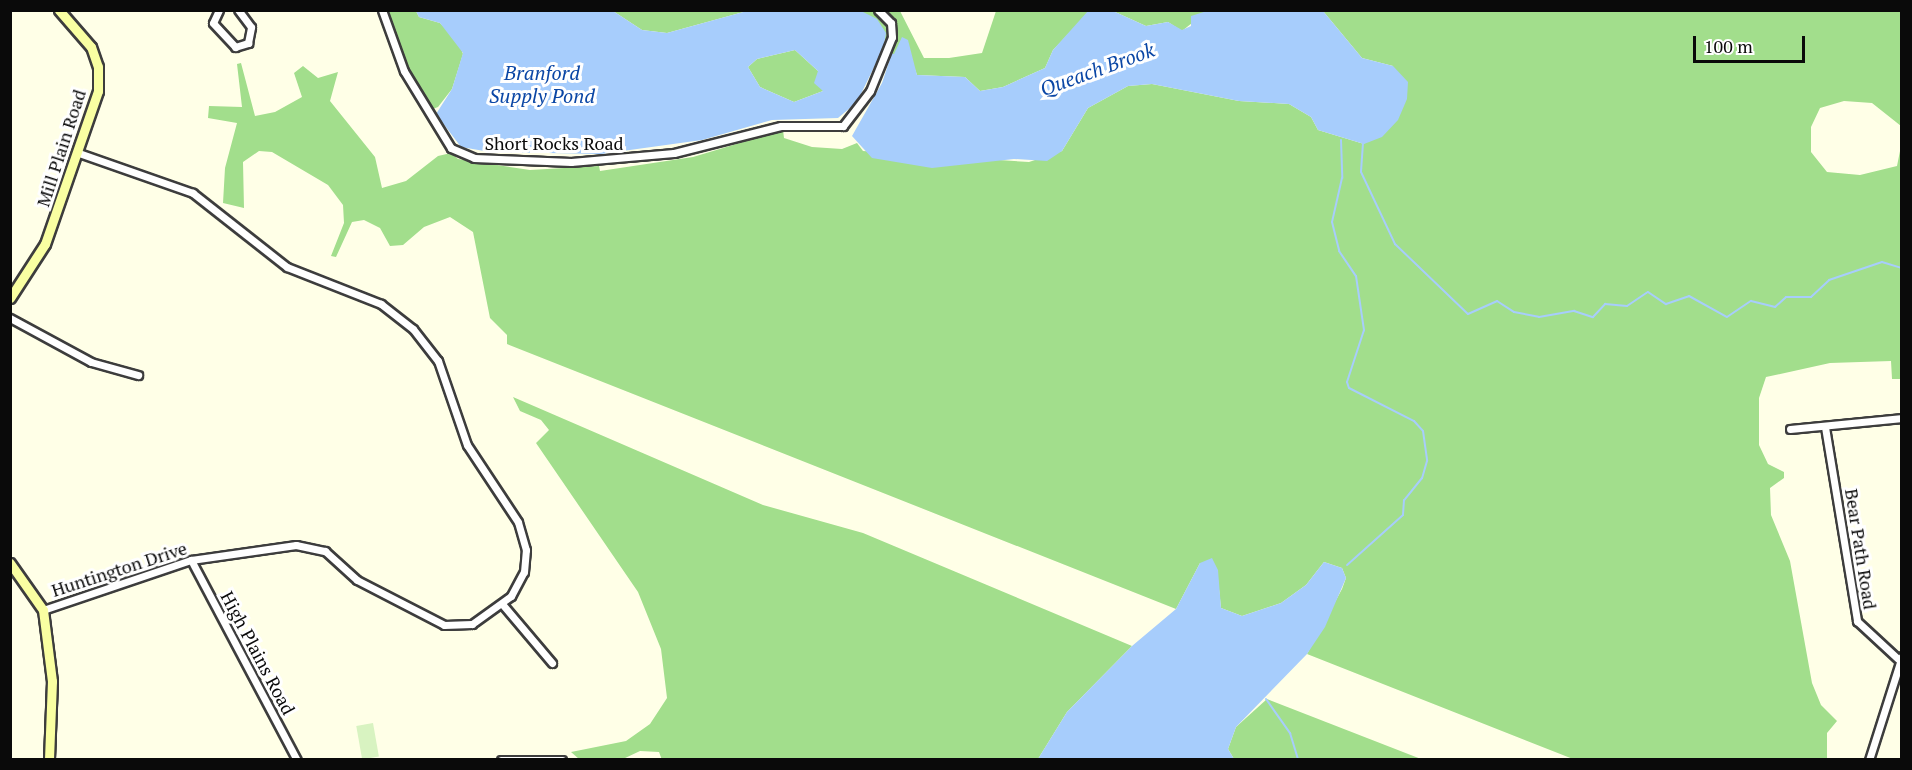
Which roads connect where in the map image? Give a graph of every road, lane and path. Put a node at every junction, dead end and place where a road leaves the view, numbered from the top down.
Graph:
1 (59, 10) edge
2 (219, 10) edge
3 (238, 10) edge
4 (382, 10) edge
5 (878, 10) edge
6 (79, 153) junction
7 (10, 298) edge
8 (10, 318) edge
9 (138, 375) dead end
10 (1902, 418) edge
11 (1826, 427) junction
12 (1790, 429) dead end
13 (191, 560) junction
14 (10, 563) edge
15 (503, 605) junction
16 (43, 610) junction
17 (1900, 657) edge
18 (552, 663) dead end
19 (49, 759) edge
20 (297, 759) edge
21 (501, 759) edge
22 (562, 759) edge
23 (1869, 759) edge

1 - 6 street, Mill Plain Road
2 - 3 street
4 - 5 street, Short Rocks Road
6 - 7 street, Mill Plain Road
6 - 15 street
8 - 9 street
10 - 11 street
11 - 12 street
11 - 17 street, Bear Path Road
13 - 15 street, Huntington Drive
13 - 16 street, Huntington Drive
13 - 20 street, High Plains Road
14 - 16 street
15 - 18 street
16 - 19 street
17 - 23 street
21 - 22 street

